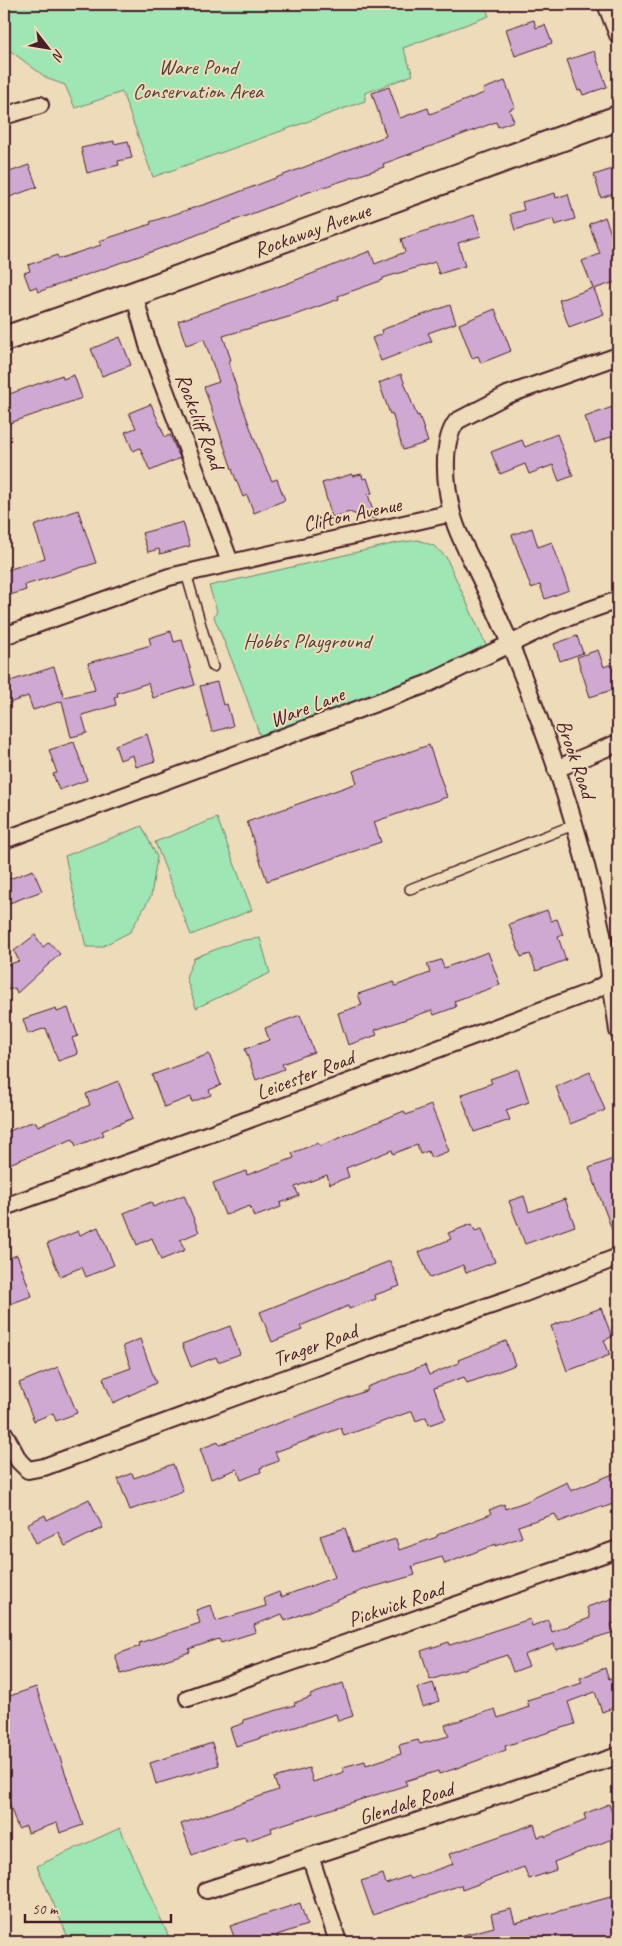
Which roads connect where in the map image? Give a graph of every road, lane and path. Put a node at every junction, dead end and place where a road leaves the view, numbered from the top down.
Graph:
1 (606, 4) edge
2 (618, 35) edge
3 (40, 105) dead end
4 (4, 116) edge
5 (618, 118) edge
6 (134, 294) junction
7 (4, 339) edge
8 (618, 356) edge
9 (452, 513) junction
10 (230, 562) junction
11 (186, 573) junction
12 (618, 600) edge
13 (4, 636) edge
14 (510, 644) junction
15 (213, 667) dead end
16 (618, 744) edge
17 (556, 769) junction
18 (576, 824) junction
19 (4, 840) edge
20 (410, 889) dead end
21 (615, 978) edge
22 (618, 1031) edge
23 (4, 1207) edge
24 (618, 1257) edge
25 (4, 1433) edge
26 (618, 1549) edge
27 (188, 1698) dead end
28 (618, 1756) edge
29 (310, 1856) junction
30 (207, 1890) dead end
31 (338, 1942) edge

1 - 2 street
3 - 4 street
5 - 6 street, Rockaway Avenue
6 - 7 street, Rockaway Avenue
6 - 10 street, Rockcliff Road
8 - 9 street
9 - 10 street, Clifton Avenue
9 - 14 street, Brook Road
10 - 11 street, Clifton Avenue
11 - 13 street, Clifton Avenue
11 - 15 lane
12 - 14 street, Ware Lane
14 - 17 street, Brook Road
14 - 19 street, Ware Lane
16 - 17 street
17 - 18 street, Brook Road
18 - 20 lane
18 - 21 street, Brook Road
21 - 22 street, Brook Road
21 - 23 street, Leicester Road
24 - 25 street, Trager Road
26 - 27 street, Pickwick Road
28 - 29 street, Glendale Road
29 - 30 street, Glendale Road
29 - 31 street

